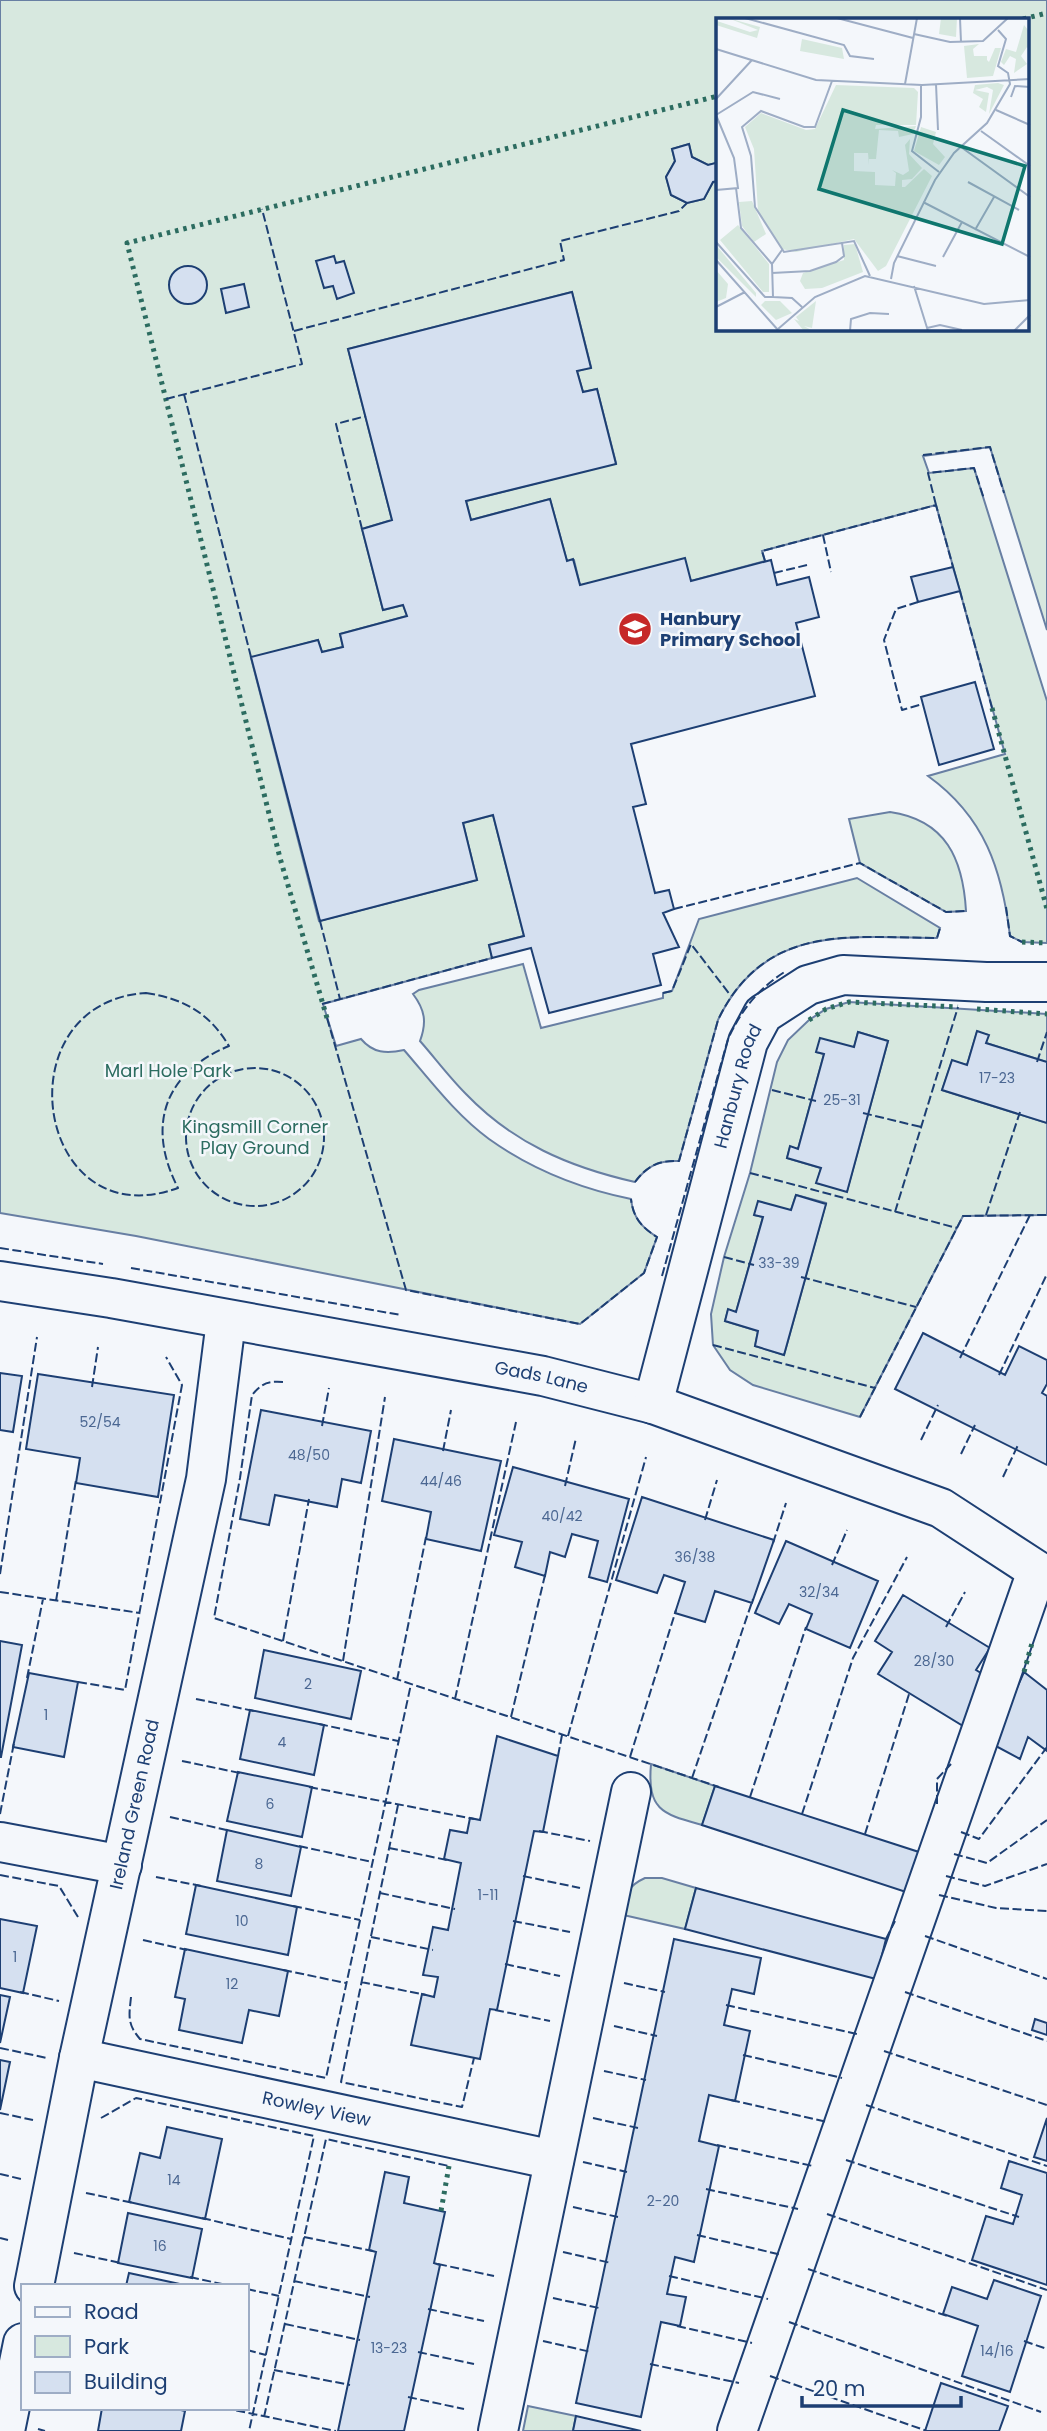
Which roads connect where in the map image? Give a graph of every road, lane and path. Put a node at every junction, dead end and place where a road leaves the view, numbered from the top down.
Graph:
1 (1047, 982) edge
2 (0, 1281) edge
3 (226, 1321) junction
4 (653, 1404) junction
5 (1042, 1574) edge
6 (631, 1792) dead end
7 (0, 1842) edge
8 (122, 1865) junction
9 (79, 2058) junction
10 (554, 2160) junction
11 (34, 2284) edge
12 (21, 2353) edge
13 (5, 2431) edge
14 (498, 2431) edge
15 (737, 2431) edge

1 - 4 street, Hanbury Road
2 - 3 street, Gads Lane
3 - 4 street, Gads Lane
3 - 8 street, Ireland Green Road
4 - 5 street, Gads Lane
5 - 15 street
6 - 10 street
7 - 8 street
8 - 9 street, Ireland Green Road
9 - 10 street, Rowley View
9 - 11 street, Ireland Green Road
10 - 14 street
12 - 13 street

